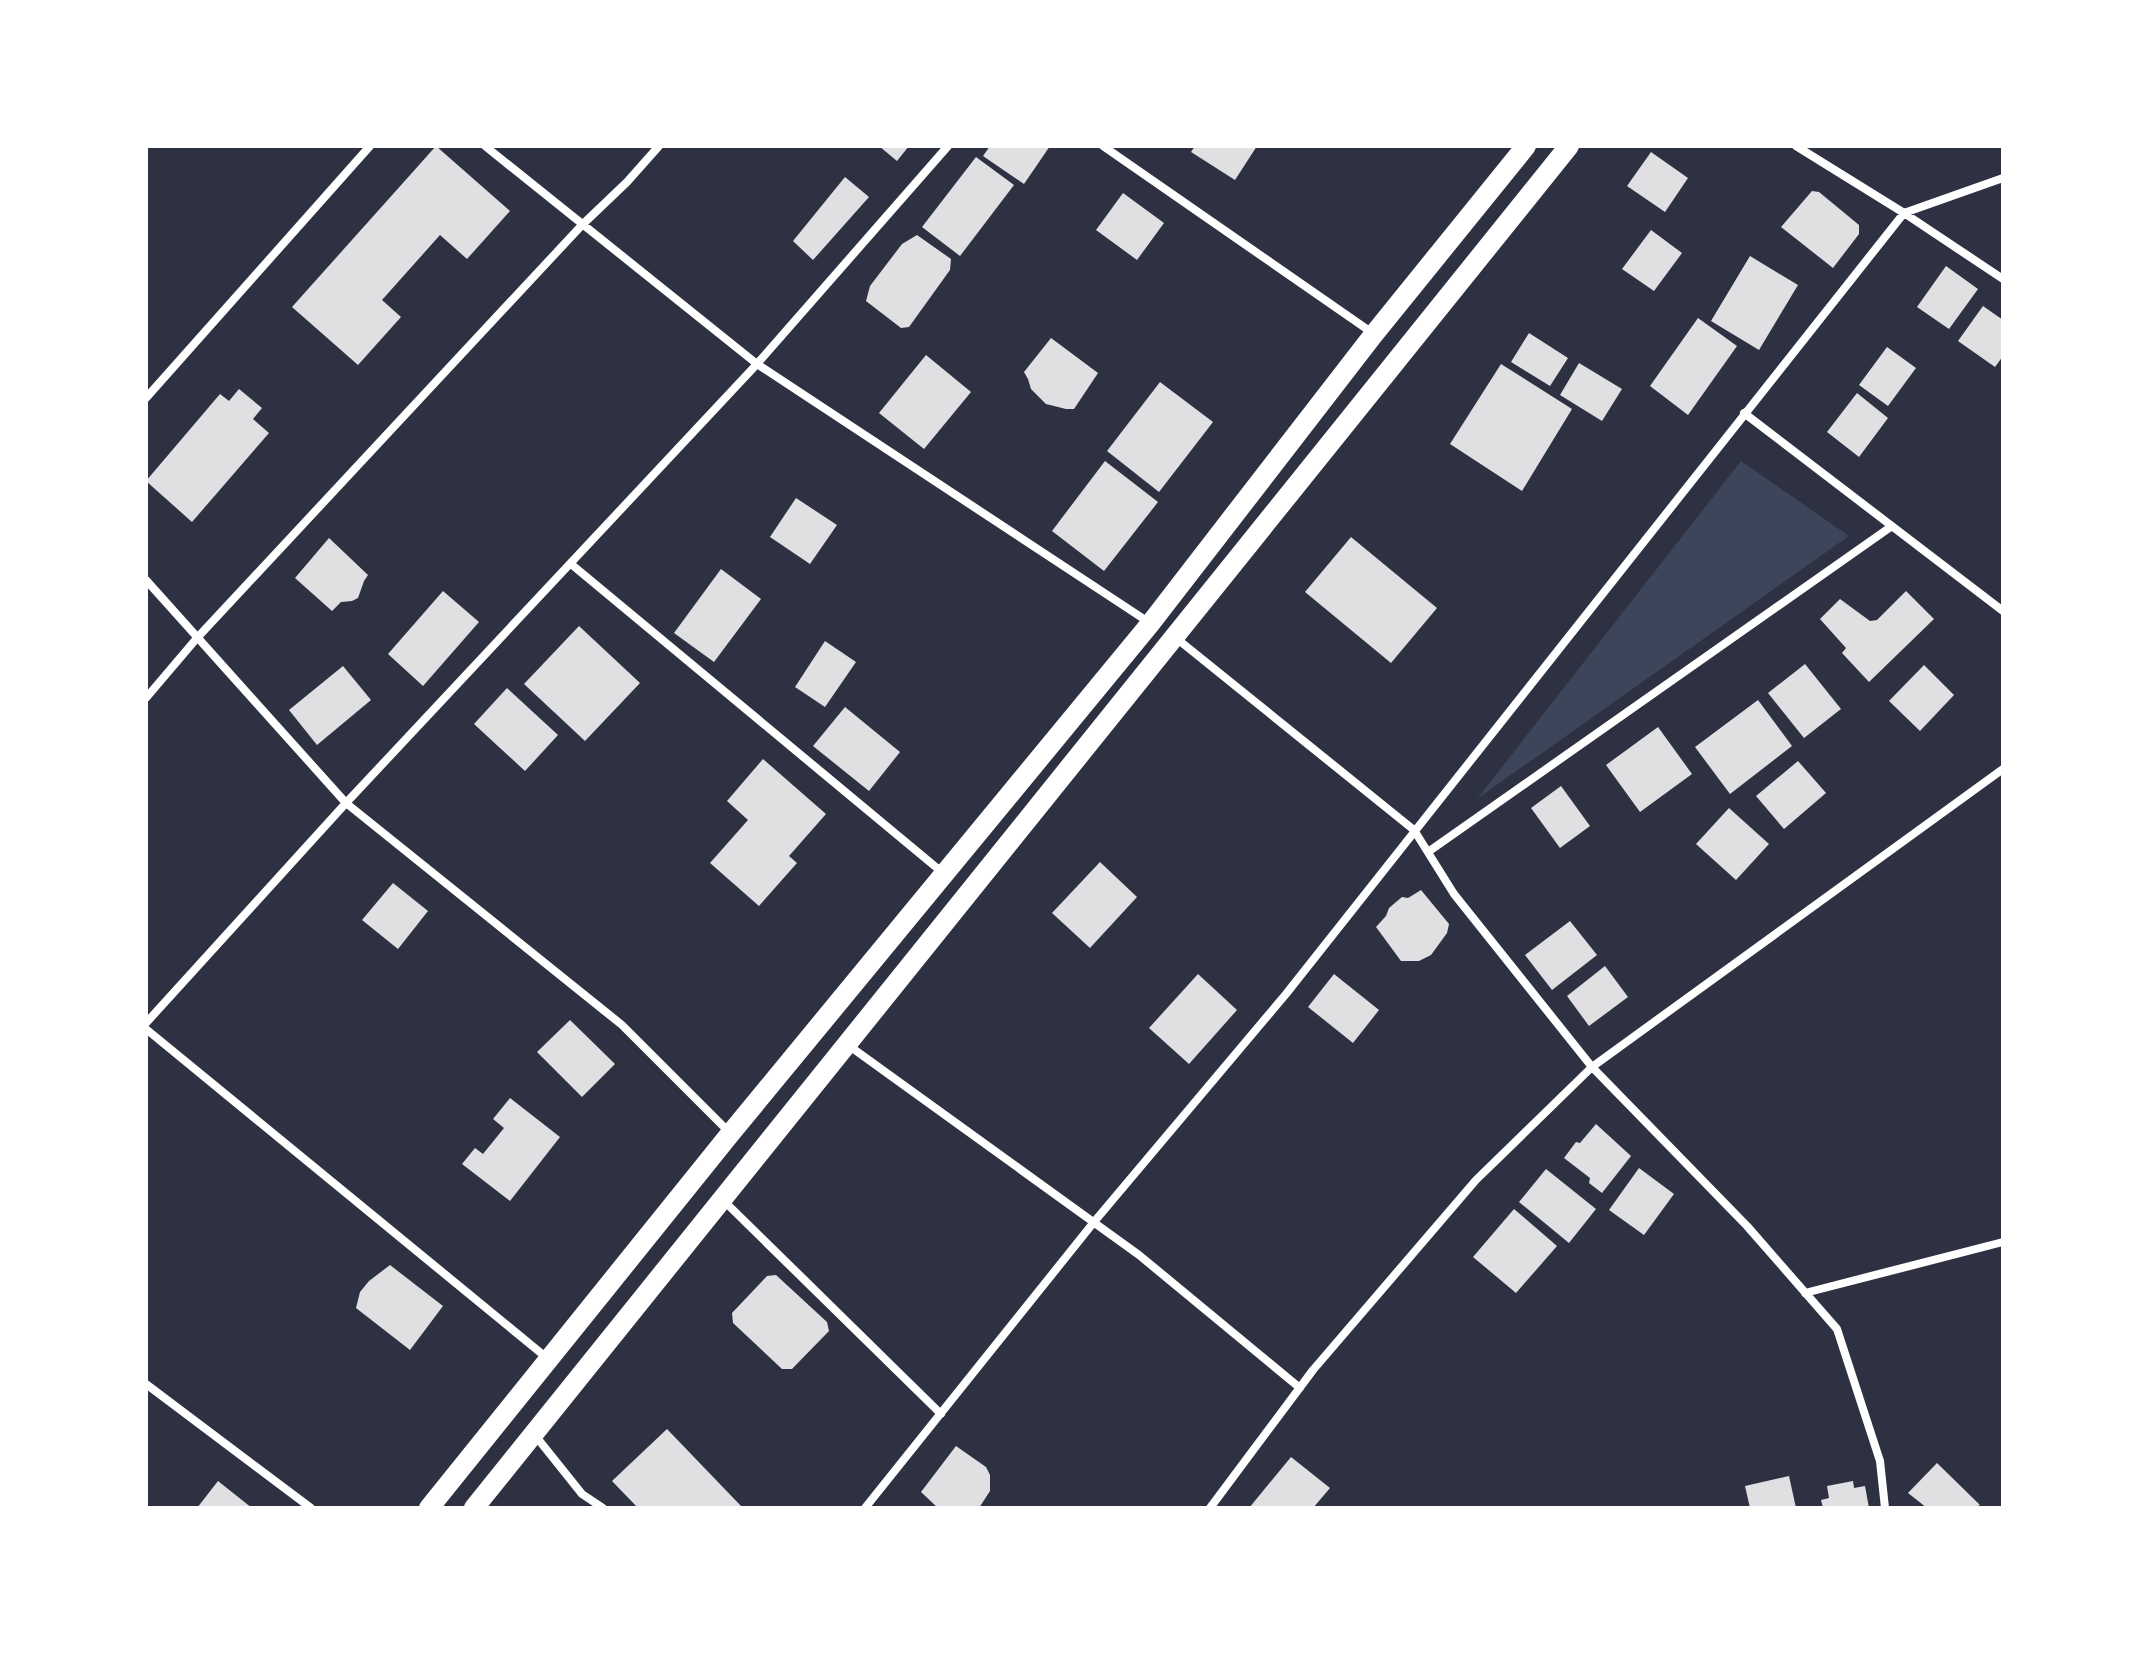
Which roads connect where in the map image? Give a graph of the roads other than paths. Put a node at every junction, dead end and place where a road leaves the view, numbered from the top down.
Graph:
1 (370, 146) edge
2 (485, 146) edge
3 (659, 146) edge
4 (948, 146) edge
5 (1103, 146) edge
6 (1526, 146) edge
7 (1569, 146) edge
8 (1796, 146) edge
9 (2003, 178) edge
10 (1904, 213) junction
11 (582, 225) junction
12 (2003, 279) edge
13 (1374, 334) junction
14 (757, 364) junction
15 (146, 398) edge
16 (1744, 413) junction
17 (1892, 526) junction
18 (571, 564) junction
19 (146, 580) edge
20 (2003, 611) edge
21 (1150, 624) junction
22 (1174, 637) junction
23 (197, 638) junction
24 (146, 698) edge
25 (2003, 769) edge
26 (346, 803) junction
27 (1414, 830) junction
28 (1428, 852) junction
29 (944, 873) junction
30 (146, 1026) edge
31 (847, 1044) junction
32 (1592, 1067) junction
33 (730, 1134) junction
34 (722, 1200) junction
35 (1094, 1222) junction
36 (2003, 1242) edge
37 (1805, 1293) junction
38 (549, 1359) junction
39 (146, 1384) edge
40 (1300, 1388) junction
41 (941, 1414) junction
42 (534, 1434) junction
43 (311, 1508) edge
44 (429, 1508) edge
45 (474, 1508) edge
46 (603, 1508) edge
47 (865, 1508) edge
48 (1210, 1508) edge
49 (1885, 1508) edge

1 - 15 street
2 - 11 street
3 - 11 street
4 - 14 street
5 - 13 street
6 - 13 highway
7 - 22 highway
8 - 10 street
9 - 10 street
10 - 12 street
10 - 16 street
11 - 14 street
11 - 23 street
13 - 21 highway
14 - 18 street
14 - 21 street
16 - 17 street
16 - 27 street
17 - 20 street
17 - 28 street
18 - 26 street
18 - 29 street
19 - 23 street
21 - 29 highway
22 - 27 street
22 - 31 highway
23 - 24 street
23 - 26 street
25 - 32 street
26 - 30 street
26 - 33 street
27 - 28 street
27 - 35 street
28 - 32 street
29 - 33 highway
30 - 38 street
31 - 34 highway
31 - 35 street
32 - 37 street
32 - 40 street
33 - 38 highway
34 - 41 street
34 - 42 highway
35 - 40 street
35 - 41 street
36 - 37 street
37 - 49 street
38 - 44 highway
39 - 43 street
40 - 48 street
41 - 47 street
42 - 45 highway
42 - 46 street

